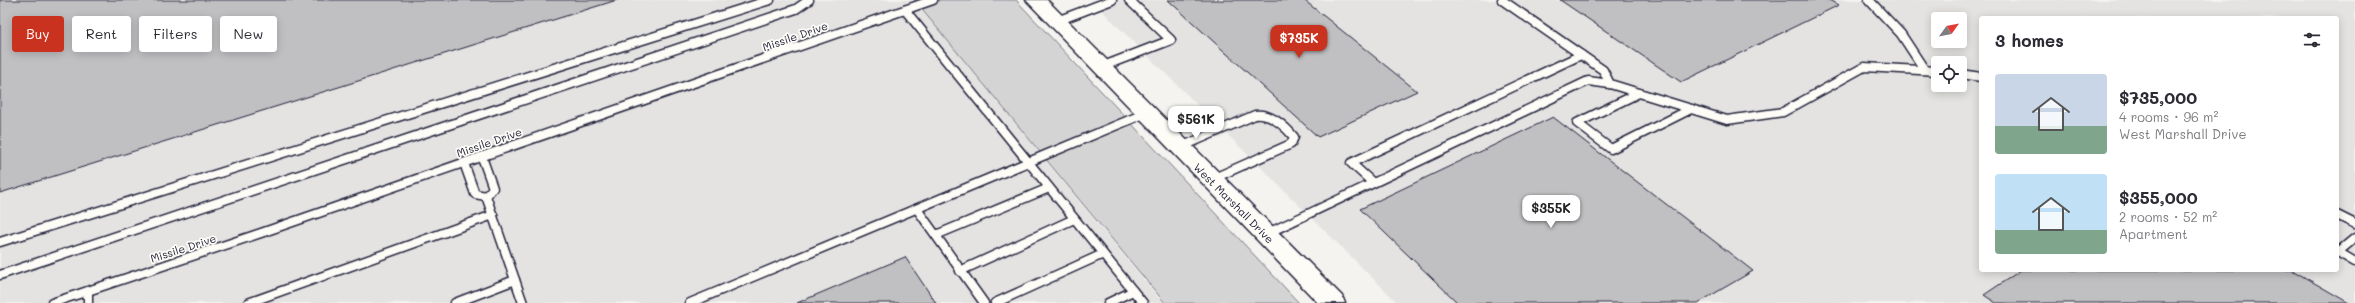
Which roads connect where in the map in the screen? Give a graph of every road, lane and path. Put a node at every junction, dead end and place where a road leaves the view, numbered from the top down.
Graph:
1 (770, 0) edge
2 (809, 0) edge
3 (933, 0) edge
4 (1036, 0) edge
5 (1112, 0) edge
6 (1129, 0) edge
7 (1502, 0) edge
8 (1869, 0) edge
9 (905, 10) junction
10 (1057, 21) junction
11 (1581, 55) junction
12 (1102, 67) junction
13 (1924, 69) junction
14 (1931, 70) edge
15 (1967, 75) edge
16 (1979, 77) edge
17 (1610, 84) junction
18 (1638, 93) junction
19 (1691, 109) junction
20 (1146, 113) junction
21 (1180, 148) junction
22 (482, 157) junction
23 (1028, 162) junction
24 (464, 163) junction
25 (1211, 179) junction
26 (1373, 183) junction
27 (1049, 188) junction
28 (486, 196) junction
29 (917, 209) junction
30 (493, 215) junction
31 (2339, 216) edge
32 (1074, 219) junction
33 (2355, 224) edge
34 (1265, 234) junction
35 (936, 235) junction
36 (2355, 238) edge
37 (0, 242) edge
38 (2339, 250) edge
39 (2339, 253) edge
40 (1103, 254) junction
41 (2355, 262) edge
42 (960, 271) junction
43 (0, 275) edge
44 (515, 280) junction
45 (88, 291) junction
46 (1133, 291) junction
47 (52, 303) edge
48 (88, 303) edge
49 (248, 303) edge
50 (456, 303) edge
51 (523, 303) edge
52 (690, 303) edge
53 (984, 303) edge
54 (996, 303) edge
55 (1108, 303) edge
56 (1143, 303) edge
57 (1333, 303) edge

1 - 37 lane
2 - 43 lane
3 - 9 lane, Missile Drive
4 - 10 main road, West Marshall Drive
5 - 10 lane
6 - 12 lane
7 - 11 lane
8 - 13 lane
9 - 22 lane, Missile Drive
9 - 23 lane
10 - 12 main road, West Marshall Drive
11 - 17 lane
11 - 26 lane
12 - 20 main road, West Marshall Drive
13 - 14 lane
13 - 19 lane
15 - 16 lane
17 - 18 lane
17 - 26 lane
18 - 19 lane
18 - 19 lane
20 - 21 main road, West Marshall Drive
20 - 23 lane
21 - 25 main road, West Marshall Drive
21 - 25 lane
22 - 24 lane, Missile Drive
22 - 28 lane
23 - 27 lane
23 - 29 lane
24 - 28 lane
24 - 45 lane, Missile Drive
25 - 34 main road, West Marshall Drive
26 - 34 lane
27 - 32 lane
27 - 35 lane
28 - 30 lane
29 - 35 lane
29 - 52 lane
30 - 44 lane
30 - 49 lane
31 - 33 lane
32 - 40 lane
32 - 42 lane
34 - 57 main road, West Marshall Drive
35 - 42 lane
36 - 38 lane
39 - 41 lane
40 - 46 lane
40 - 54 lane
42 - 53 lane
44 - 50 lane
44 - 51 lane
45 - 47 lane, Missile Drive
45 - 48 lane
46 - 55 lane
46 - 56 lane

